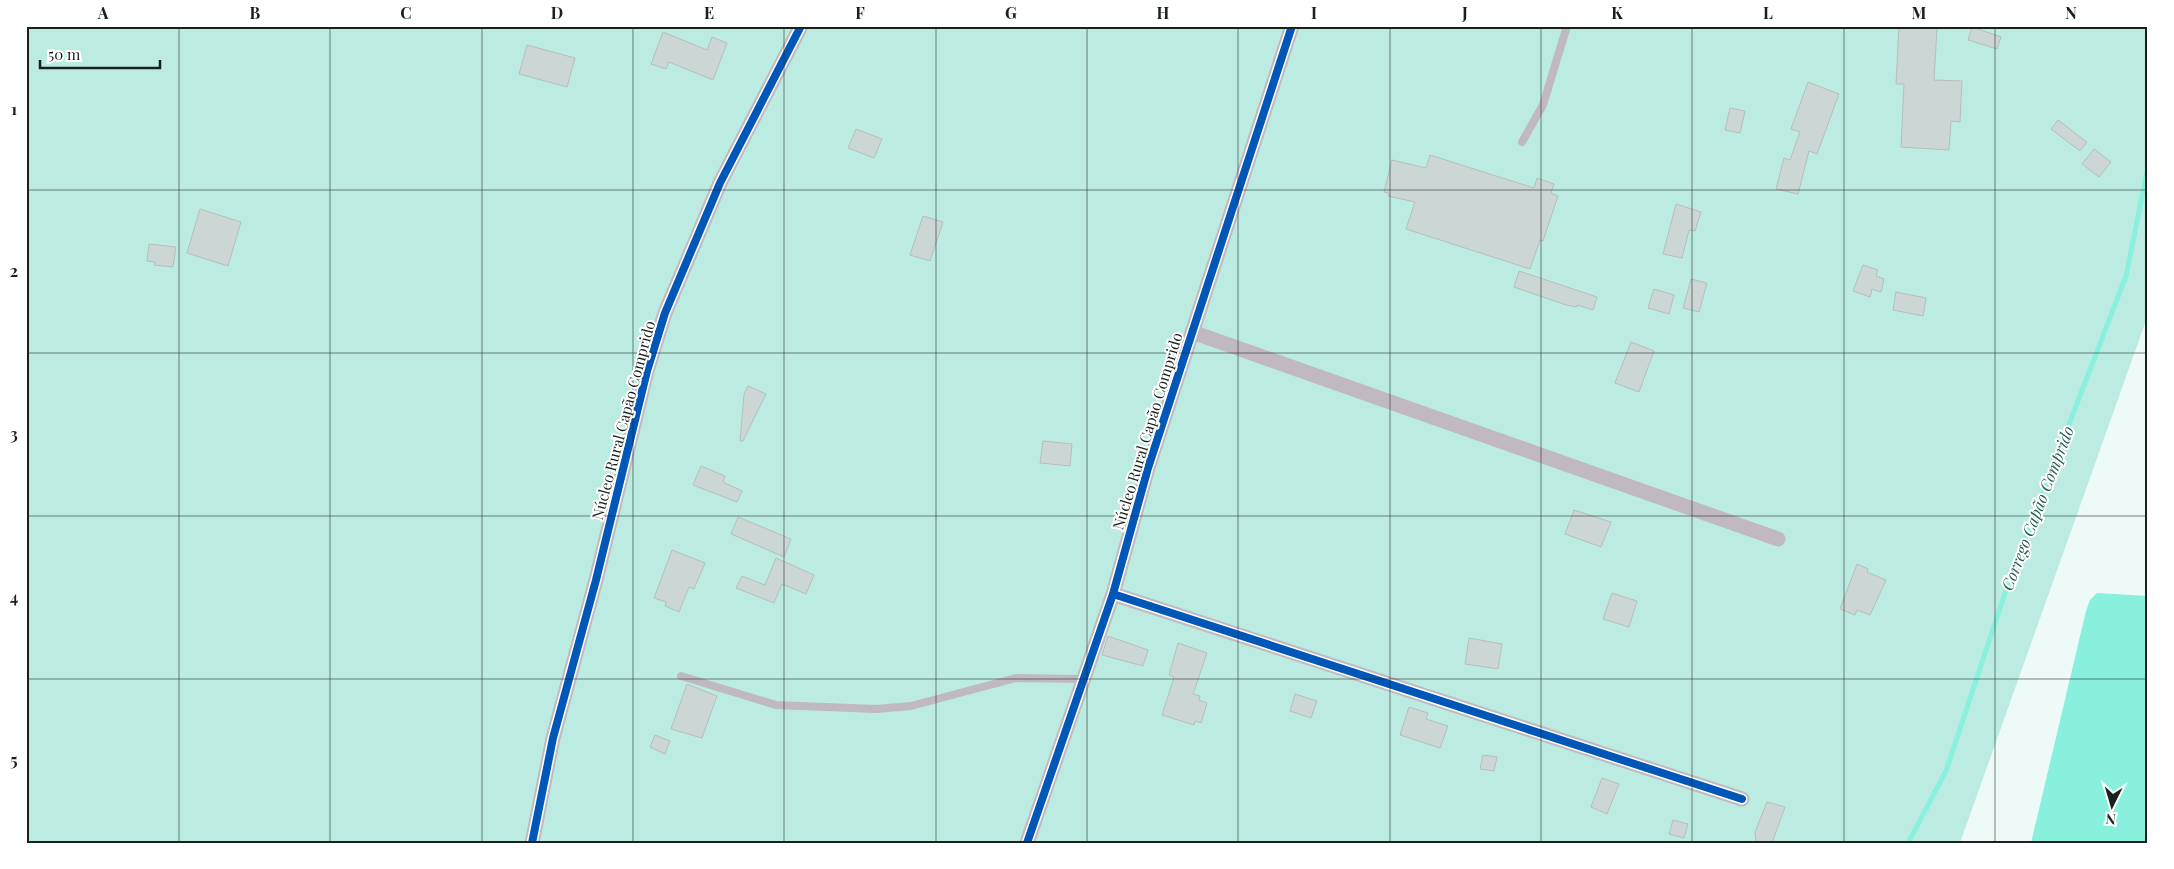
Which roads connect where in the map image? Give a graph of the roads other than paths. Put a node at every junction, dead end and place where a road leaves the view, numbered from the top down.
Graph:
1 (801, 26) edge
2 (1292, 26) edge
3 (1567, 26) edge
4 (1522, 142) dead end
5 (1192, 332) junction
6 (1778, 539) dead end
7 (1112, 594) junction
8 (681, 676) dead end
9 (1083, 679) junction
10 (1742, 800) dead end
11 (532, 843) edge
12 (1027, 843) edge

1 - 11 street, Núcleo Rural Capão Comprido
2 - 5 street, Núcleo Rural Capão Comprido
3 - 4 lane
5 - 6 street
5 - 7 street, Núcleo Rural Capão Comprido
7 - 9 street, Núcleo Rural Capão Comprido
7 - 10 street
8 - 9 lane
9 - 12 street, Núcleo Rural Capão Comprido

